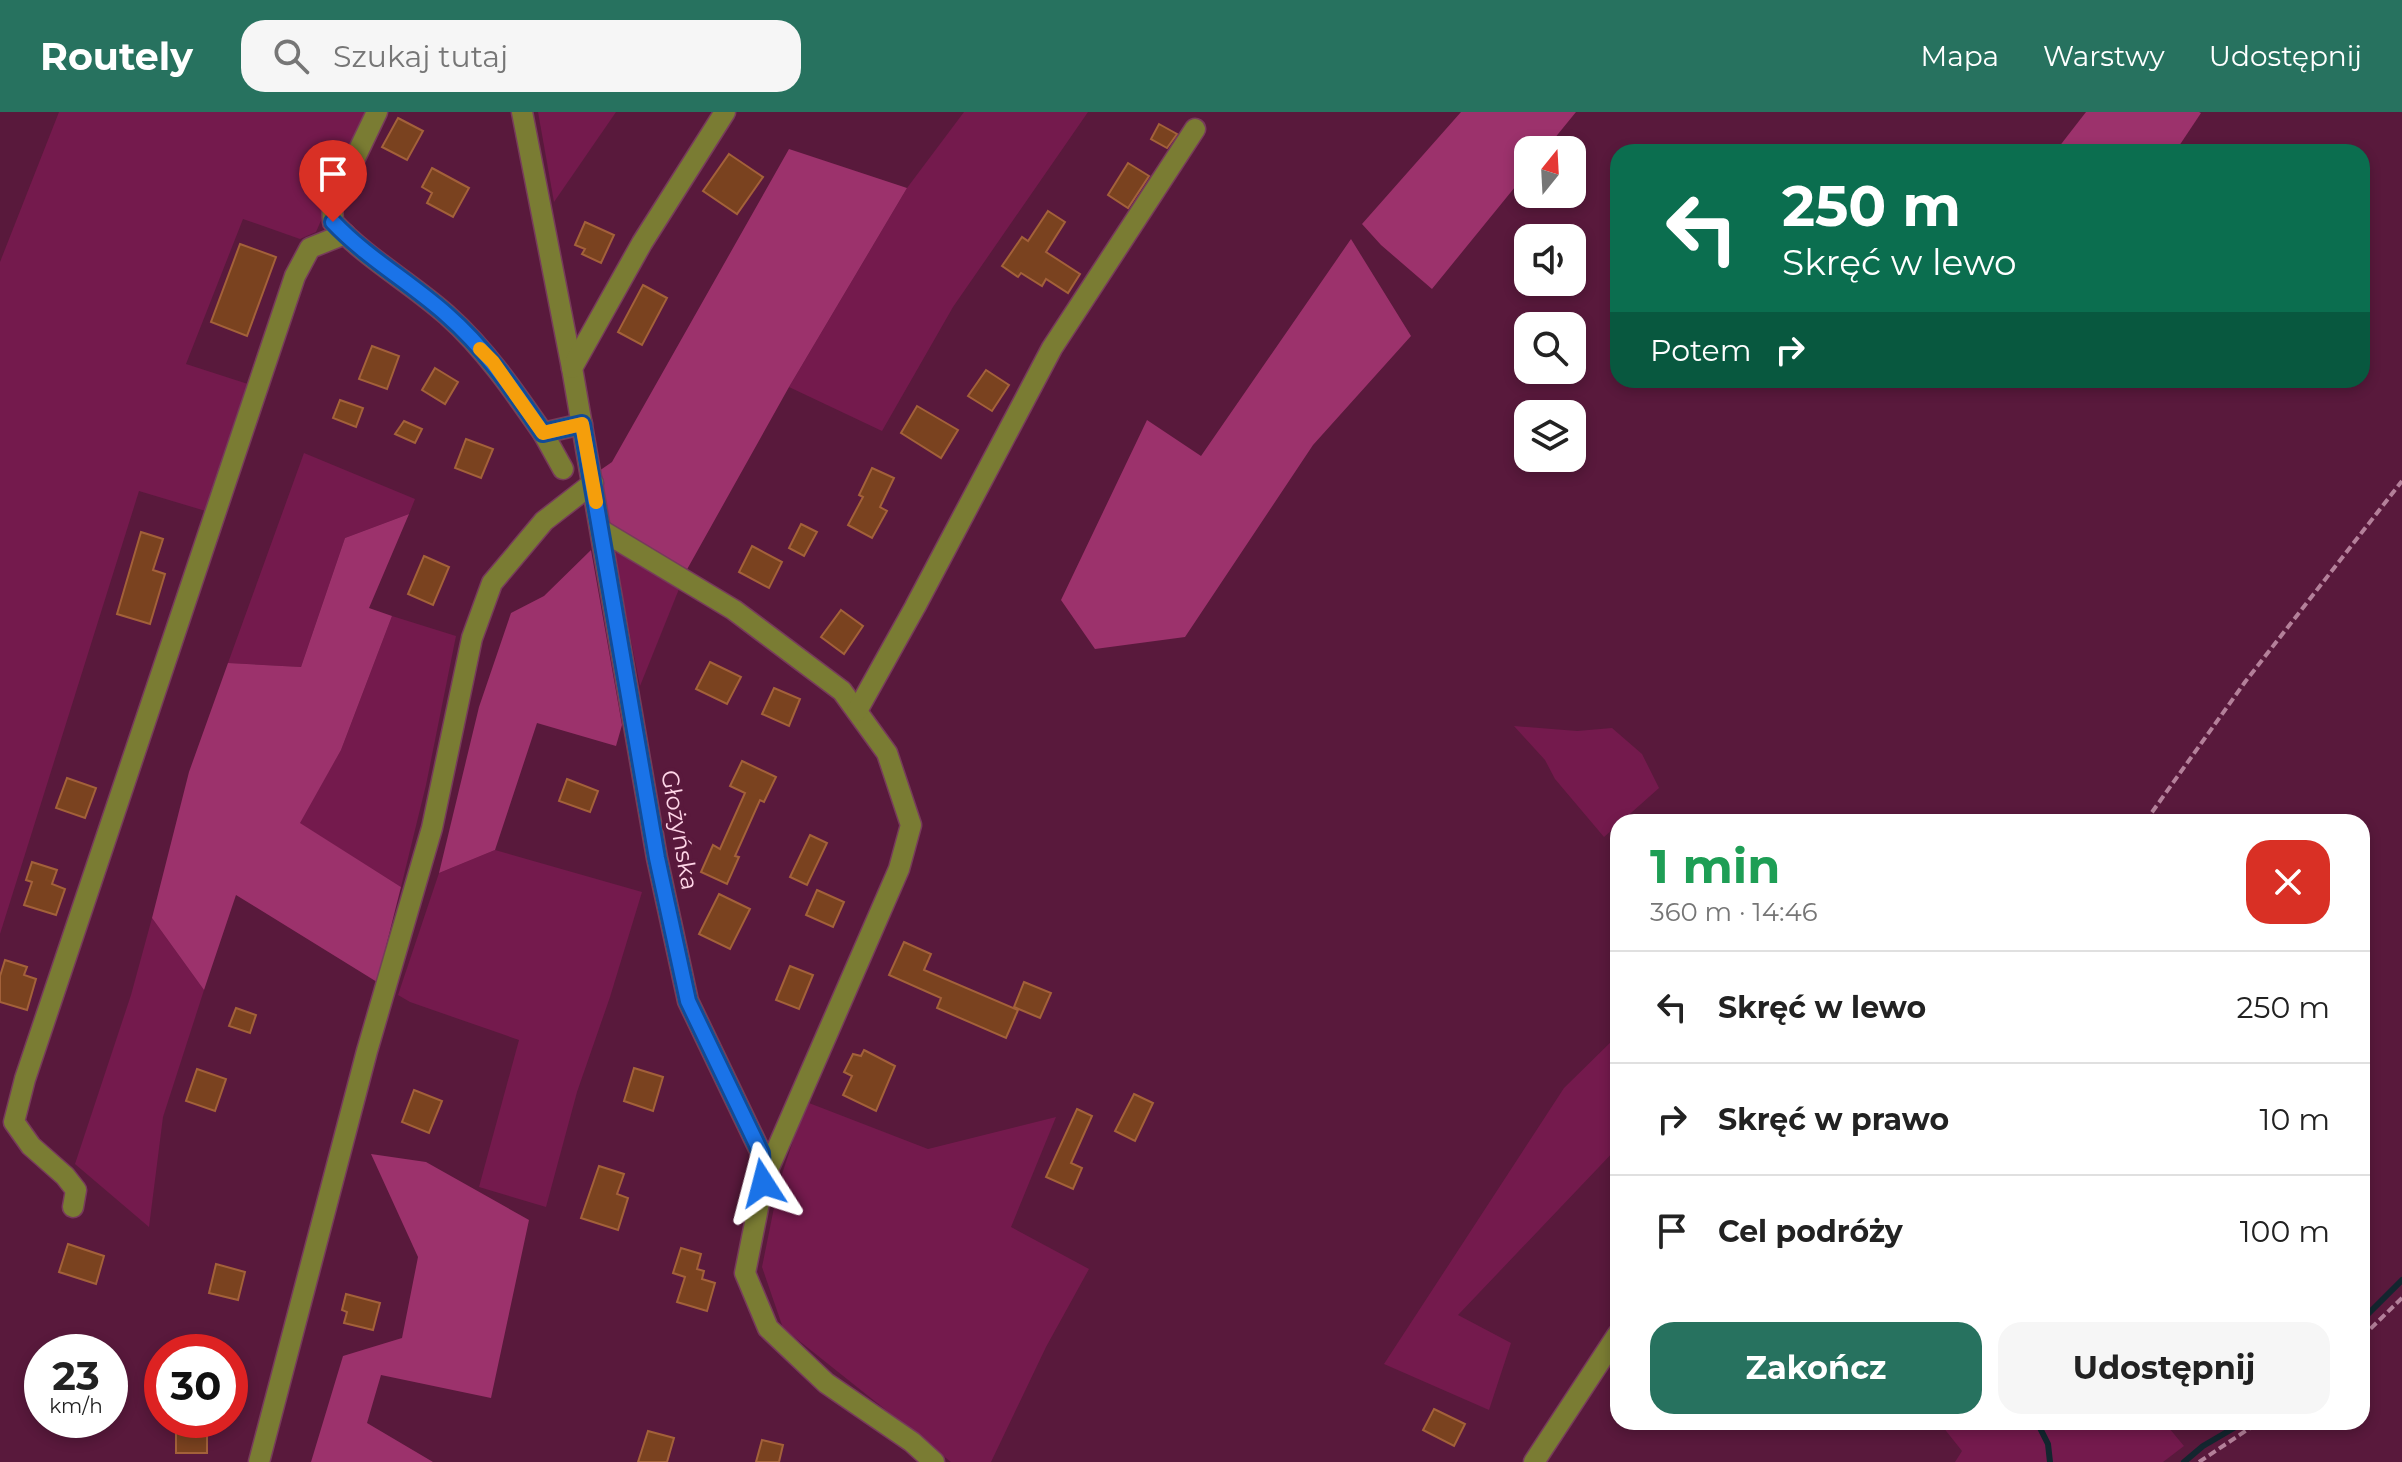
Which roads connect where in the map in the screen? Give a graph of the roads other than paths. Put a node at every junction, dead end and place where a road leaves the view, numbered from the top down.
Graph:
1 (377, 112) edge
2 (522, 112) edge
3 (725, 112) edge
4 (1195, 129) dead end
5 (345, 234) junction
6 (572, 368) junction
7 (582, 424) junction
8 (543, 433) junction
9 (563, 469) dead end
10 (593, 483) junction
11 (601, 530) junction
12 (857, 711) junction
13 (763, 1183) junction
14 (73, 1207) dead end
15 (1610, 1346) edge
16 (259, 1462) edge
17 (934, 1462) edge
18 (1534, 1462) edge

1 - 5 street
2 - 6 street, Głożyńska
3 - 6 street
4 - 12 street
5 - 8 street
5 - 14 street
6 - 7 street, Głożyńska
7 - 8 street
7 - 10 street, Głożyńska
8 - 9 street
10 - 11 street, Głożyńska
10 - 16 street
11 - 12 street
11 - 13 street, Głożyńska
12 - 13 street
13 - 17 street, Głożyńska
15 - 18 street

